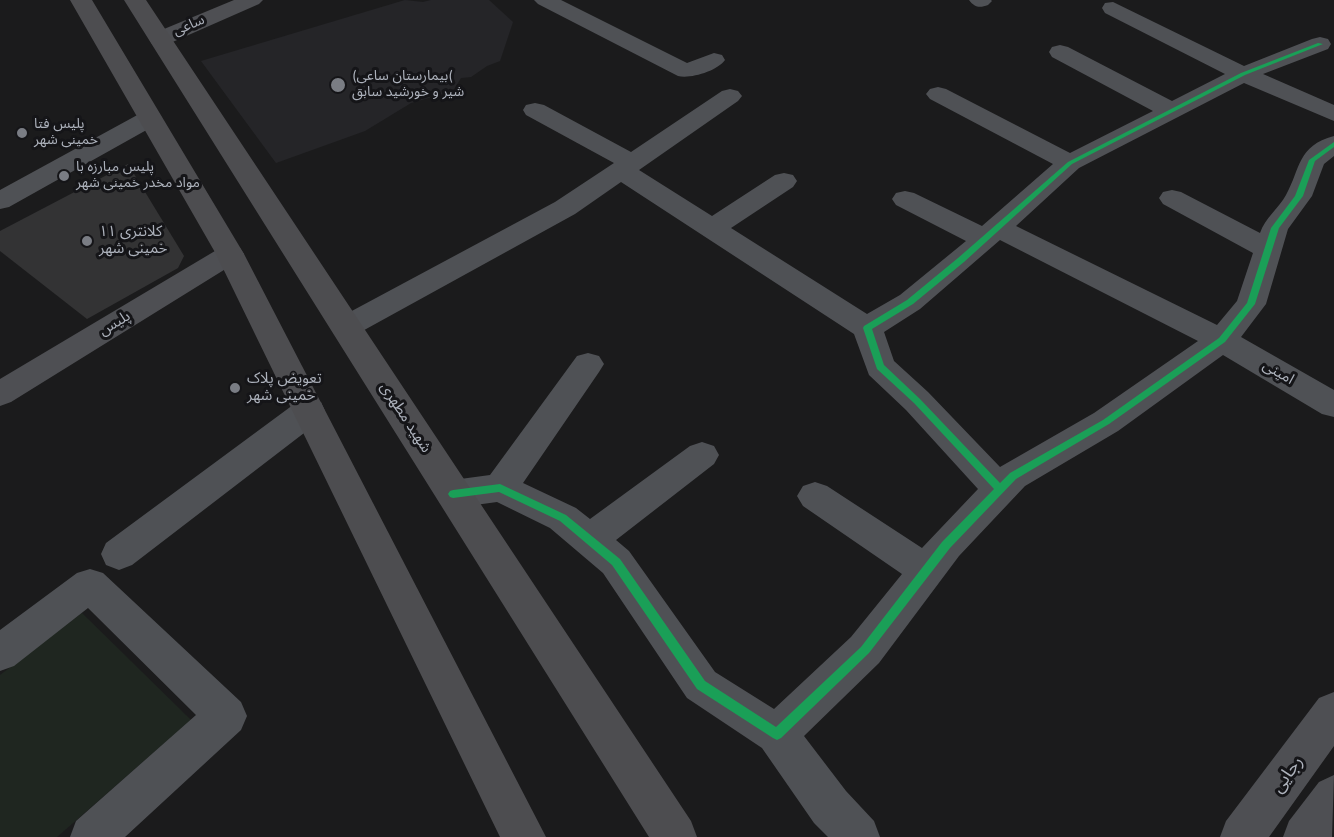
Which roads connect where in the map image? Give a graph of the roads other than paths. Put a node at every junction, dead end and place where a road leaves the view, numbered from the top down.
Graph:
1 (81, 0) edge
2 (135, 0) edge
3 (252, 0) edge
4 (545, 0) edge
5 (1113, 8) dead end
6 (160, 39) junction
7 (1320, 44) dead end
8 (1060, 52) dead end
9 (714, 60) dead end
10 (1243, 74) junction
11 (938, 94) dead end
12 (730, 96) dead end
13 (535, 110) dead end
14 (1172, 111) junction
15 (1334, 114) edge
16 (150, 118) junction
17 (1334, 144) edge
18 (1070, 163) junction
19 (626, 167) junction
20 (784, 181) dead end
21 (1172, 198) dead end
22 (905, 199) dead end
23 (0, 201) edge
24 (712, 228) junction
25 (991, 233) junction
26 (1268, 249) junction
27 (230, 254) junction
28 (346, 327) junction
29 (867, 328) junction
30 (1222, 340) junction
31 (588, 364) dead end
32 (0, 394) edge
33 (1334, 405) edge
34 (309, 411) junction
35 (702, 455) dead end
36 (500, 488) junction
37 (1000, 489) junction
38 (453, 494) junction
39 (815, 496) dead end
40 (589, 540) junction
41 (119, 554) dead end
42 (926, 570) junction
43 (0, 653) edge
44 (1334, 712) edge
45 (777, 734) junction
46 (1334, 797) edge
47 (92, 837) edge
48 (524, 837) edge
49 (675, 837) edge
50 (858, 837) edge
51 (1242, 837) edge
52 (1305, 837) edge

1 - 16 main road
2 - 6 main road, شهید مطهری
3 - 6 street, ساعی
4 - 9 street
5 - 10 street
6 - 28 main road, شهید مطهری
7 - 10 street
8 - 14 street
10 - 14 street
10 - 15 street
11 - 18 street
12 - 19 street
13 - 19 street
14 - 18 street
16 - 23 street
16 - 27 main road
17 - 26 street
18 - 25 street
19 - 24 street
19 - 28 street
20 - 24 street
21 - 26 street
22 - 25 street, امینی
24 - 29 street
25 - 29 street
25 - 30 street, امینی
26 - 30 street
27 - 32 street, پلیس
27 - 34 main road
28 - 38 main road, شهید مطهری
29 - 37 street
30 - 33 street, امینی
30 - 37 street
31 - 36 street
34 - 41 street
34 - 48 main road
35 - 40 street
36 - 38 street
36 - 40 street
37 - 42 street
38 - 49 main road, شهید مطهری
39 - 42 street
40 - 45 street
42 - 45 street
43 - 47 street
44 - 51 street, رجایی
45 - 50 street
46 - 52 street

